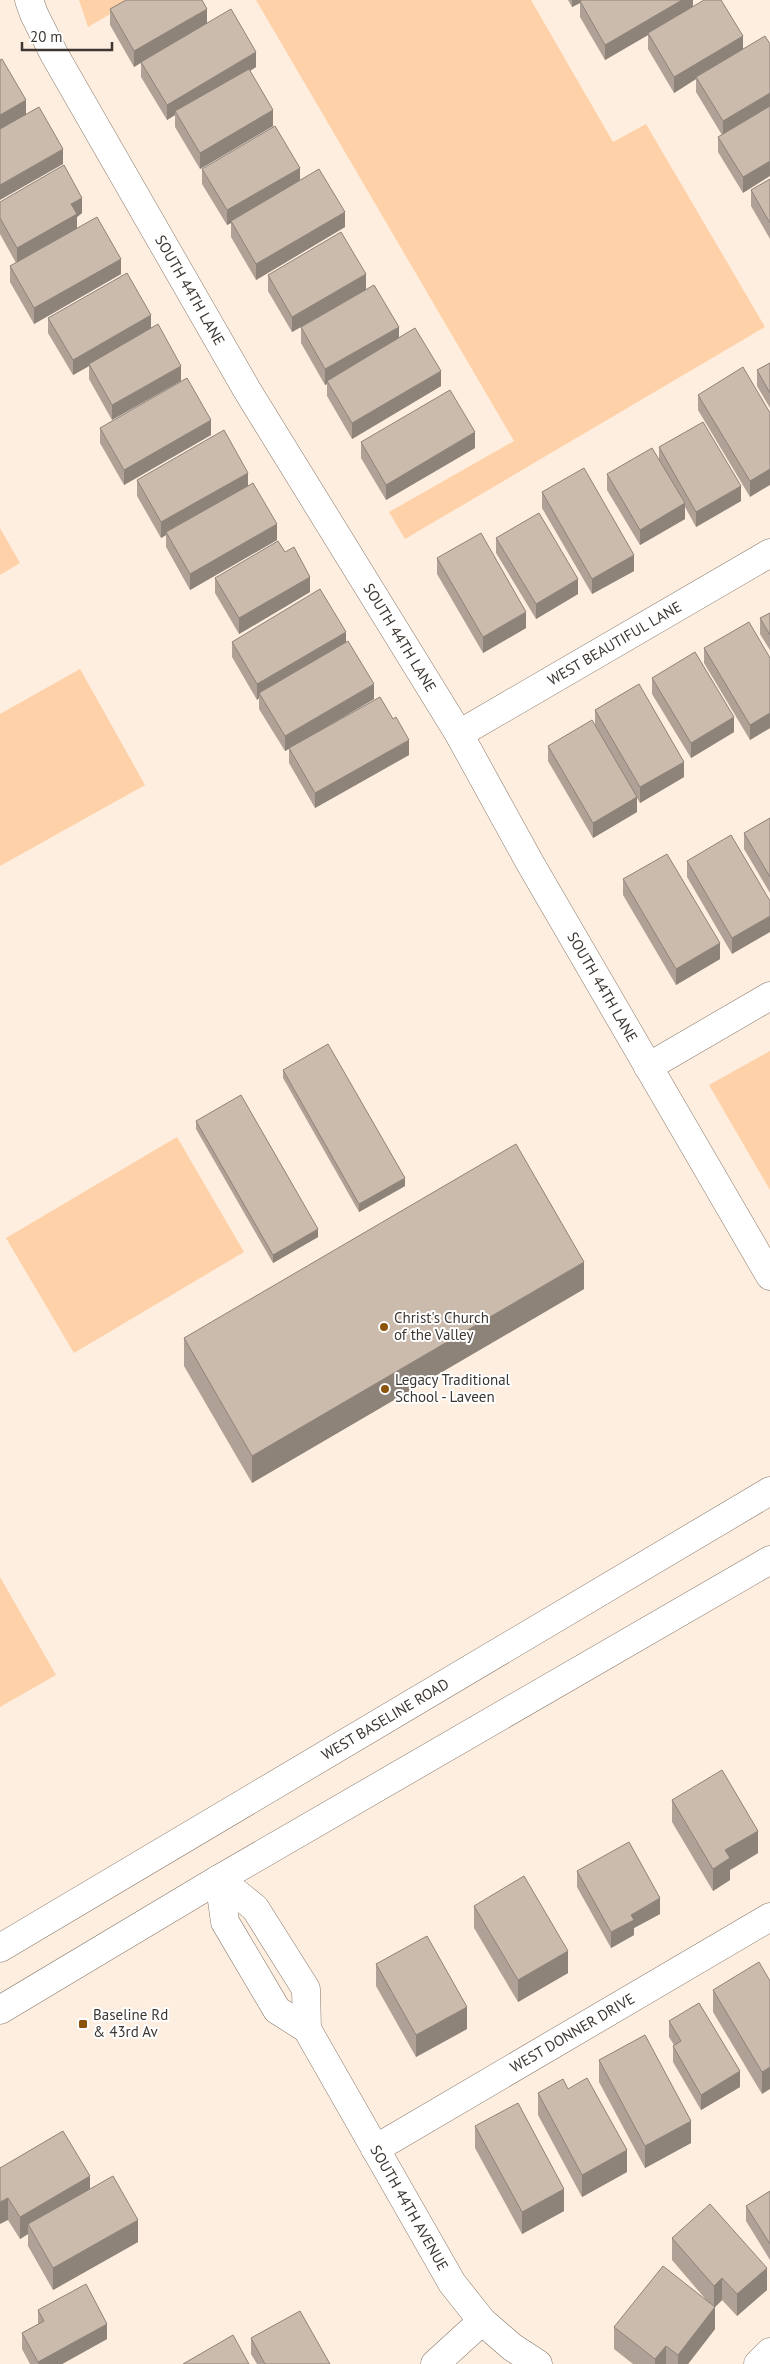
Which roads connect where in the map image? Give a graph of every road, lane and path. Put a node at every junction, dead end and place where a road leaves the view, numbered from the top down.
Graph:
1 (29, 0) edge
2 (770, 553) edge
3 (459, 734) junction
4 (770, 996) edge
5 (648, 1067) junction
6 (770, 1276) edge
7 (770, 1491) edge
8 (770, 1560) edge
9 (219, 1879) junction
10 (770, 1917) edge
11 (0, 1948) edge
12 (0, 2010) edge
13 (375, 2149) junction
14 (482, 2321) junction
15 (770, 2352) edge
16 (435, 2364) edge
17 (538, 2364) edge
18 (758, 2364) edge

1 - 3 street, SOUTH 44TH LANE
2 - 3 street, WEST BEAUTIFUL LANE
3 - 5 street, SOUTH 44TH LANE
4 - 5 street
5 - 6 street, SOUTH 44TH LANE
7 - 11 street, WEST BASELINE ROAD
8 - 9 street
9 - 12 street
9 - 13 street, SOUTH 44TH AVENUE
10 - 13 street, WEST DONNER DRIVE
13 - 14 street, SOUTH 44TH AVENUE
14 - 16 street
14 - 17 street, SOUTH 44TH AVENUE
15 - 18 street

